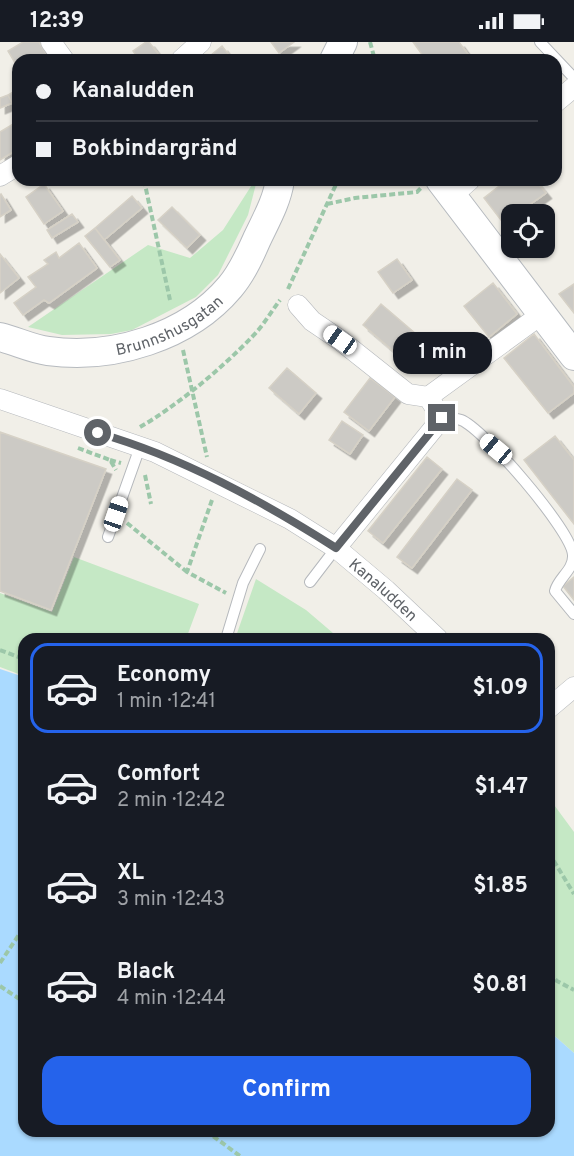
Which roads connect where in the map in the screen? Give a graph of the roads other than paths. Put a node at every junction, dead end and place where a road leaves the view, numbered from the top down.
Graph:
1 (201, 42) edge
2 (540, 42) edge
3 (188, 54) edge
4 (551, 54) edge
5 (562, 65) edge
6 (574, 78) edge
7 (574, 87) edge
8 (562, 97) edge
9 (283, 186) edge
10 (455, 186) edge
11 (298, 305) dead end
12 (542, 314) junction
13 (0, 337) edge
14 (574, 356) edge
15 (428, 397) junction
16 (0, 399) edge
17 (442, 418) junction
18 (136, 445) junction
19 (108, 537) dead end
20 (336, 548) junction
21 (260, 549) dead end
22 (310, 582) dead end
23 (574, 614) edge
24 (228, 633) edge
25 (432, 633) edge
26 (574, 687) edge
27 (555, 703) edge

1 - 3 street
2 - 4 lane
5 - 6 lane
7 - 8 street
9 - 13 main road, Brunnshusgatan
10 - 12 main road
11 - 15 street
12 - 14 main road
12 - 15 street
15 - 17 street
16 - 18 street, Kanaludden
17 - 20 street
17 - 23 lane
18 - 19 lane
18 - 20 street, Kanaludden
20 - 22 lane
20 - 25 street, Kanaludden
21 - 24 lane
26 - 27 street

